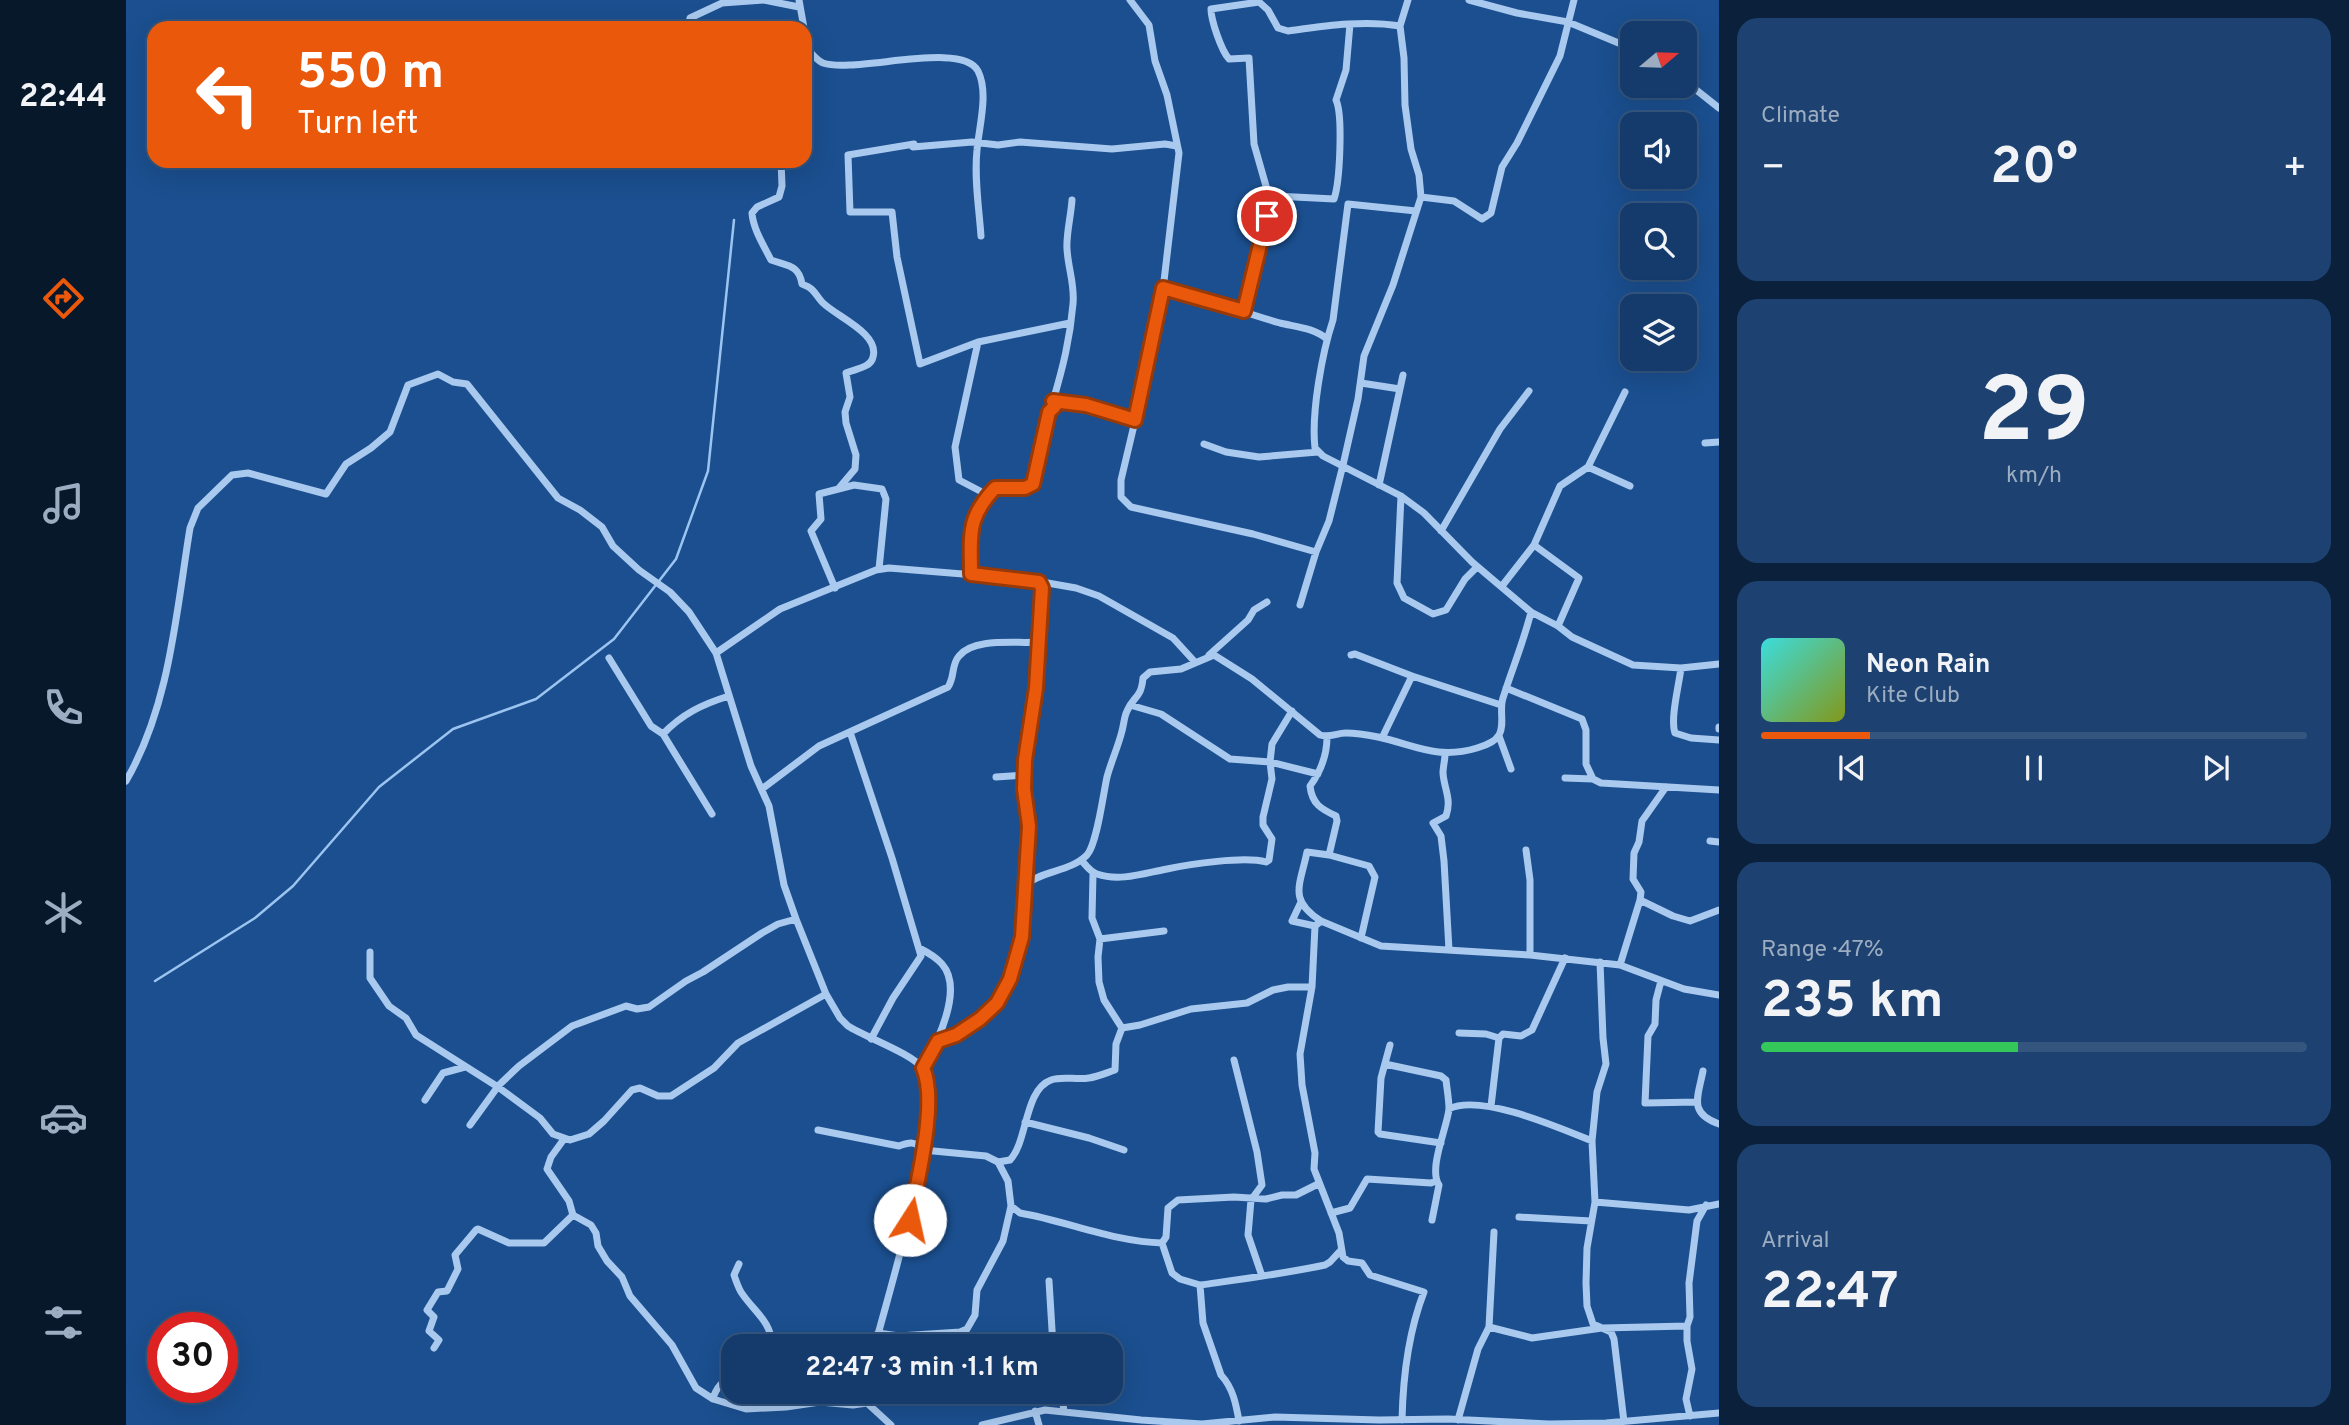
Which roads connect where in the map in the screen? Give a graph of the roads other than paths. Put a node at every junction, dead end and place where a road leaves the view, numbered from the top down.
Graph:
1 (1130, 0) edge
2 (1408, 0) edge
3 (1469, 0) edge
4 (1574, 0) edge
5 (799, 3) edge
6 (689, 21) edge
7 (803, 21) edge
8 (1568, 22) junction
9 (1350, 24) junction
10 (1400, 26) junction
11 (1620, 44) edge
12 (812, 57) edge
13 (1698, 91) edge
14 (1719, 108) edge
15 (1175, 134) junction
16 (978, 143) junction
17 (1165, 144) junction
18 (1177, 146) junction
19 (781, 168) edge
20 (1421, 197) junction
21 (1072, 200) dead end
22 (1272, 207) junction
23 (1416, 211) junction
24 (981, 236) dead end
25 (1163, 288) junction
26 (1244, 311) junction
27 (1070, 323) junction
28 (1327, 339) junction
29 (978, 342) junction
30 (1403, 374) dead end
31 (1360, 383) junction
32 (1400, 389) junction
33 (1529, 391) dead end
34 (1625, 392) dead end
35 (1053, 401) junction
36 (1135, 420) junction
37 (1719, 442) edge
38 (1705, 443) dead end
39 (1204, 444) dead end
40 (1316, 450) junction
41 (1343, 466) junction
42 (1588, 467) junction
43 (1379, 485) junction
44 (1630, 486) dead end
45 (839, 488) junction
46 (1401, 496) junction
47 (985, 499) junction
48 (1441, 531) junction
49 (1534, 545) junction
50 (1316, 552) junction
51 (1477, 567) junction
52 (879, 569) junction
53 (971, 574) junction
54 (1039, 582) junction
55 (1502, 586) junction
56 (835, 588) junction
57 (1267, 602) dead end
58 (1300, 605) dead end
59 (1531, 612) junction
60 (1559, 626) junction
61 (1038, 642) junction
62 (1025, 643) junction
63 (716, 653) junction
64 (1037, 654) junction
65 (1350, 655) dead end
66 (1207, 656) junction
67 (609, 658) dead end
68 (1194, 661) junction
69 (1719, 664) edge
70 (1681, 668) junction
71 (1412, 676) junction
72 (1506, 688) junction
73 (729, 696) junction
74 (1130, 705) junction
75 (1501, 705) junction
76 (1292, 712) junction
77 (850, 732) junction
78 (663, 734) junction
79 (1499, 736) junction
80 (1327, 737) junction
81 (1382, 738) junction
82 (1719, 740) edge
83 (1445, 754) junction
84 (1270, 762) junction
85 (1511, 769) dead end
86 (1318, 774) junction
87 (1025, 775) junction
88 (996, 777) dead end
89 (1565, 778) dead end
90 (1593, 779) junction
91 (126, 781) edge
92 (1666, 787) junction
93 (762, 789) junction
94 (1719, 790) edge
95 (712, 814) dead end
96 (1710, 841) dead end
97 (1719, 842) edge
98 (1526, 850) dead end
99 (1329, 855) junction
100 (1081, 860) junction
101 (1093, 874) junction
102 (1025, 885) junction
103 (1640, 900) junction
104 (1301, 902) junction
105 (1719, 910) edge
106 (796, 919) junction
107 (1318, 923) junction
108 (1164, 931) dead end
109 (1361, 938) junction
110 (1100, 939) junction
111 (919, 948) junction
112 (1449, 950) junction
113 (370, 952) dead end
114 (1530, 955) junction
115 (1565, 958) junction
116 (1600, 962) junction
117 (1620, 965) junction
118 (1661, 981) junction
119 (1312, 987) junction
120 (827, 994) junction
121 (1719, 995) edge
122 (1122, 1028) junction
123 (1459, 1033) dead end
124 (1499, 1038) junction
125 (871, 1039) junction
126 (938, 1041) junction
127 (1390, 1045) dead end
128 (1234, 1060) dead end
129 (1385, 1064) junction
130 (466, 1067) junction
131 (923, 1068) junction
132 (1703, 1071) dead end
133 (498, 1087) junction
134 (425, 1100) dead end
135 (1697, 1102) junction
136 (1491, 1106) junction
137 (1449, 1109) junction
138 (1025, 1122) junction
139 (1719, 1124) edge
140 (470, 1125) dead end
141 (818, 1130) dead end
142 (565, 1139) junction
143 (1592, 1142) junction
144 (1441, 1143) junction
145 (923, 1150) junction
146 (1124, 1150) dead end
147 (998, 1162) junction
148 (1436, 1181) junction
149 (1318, 1184) junction
150 (1251, 1200) junction
151 (1595, 1202) junction
152 (1719, 1204) edge
153 (1706, 1205) junction
154 (1011, 1206) junction
155 (1689, 1210) junction
156 (1331, 1213) junction
157 (573, 1215) junction
158 (1519, 1217) dead end
159 (1698, 1219) junction
160 (1432, 1220) dead end
161 (1591, 1221) junction
162 (1494, 1232) dead end
163 (1162, 1242) junction
164 (1340, 1250) junction
165 (739, 1264) dead end
166 (1262, 1276) junction
167 (1049, 1281) dead end
168 (1200, 1285) junction
169 (1687, 1326) junction
170 (1489, 1327) junction
171 (1602, 1328) junction
172 (878, 1333) joint
173 (772, 1334) edge
174 (1052, 1334) edge
175 (434, 1348) dead end
176 (721, 1383) edge
177 (713, 1399) junction
178 (721, 1401) edge
179 (730, 1404) edge
180 (806, 1404) edge
181 (842, 1404) edge
182 (860, 1404) edge
183 (868, 1404) edge
184 (1063, 1404) edge
185 (1035, 1411) junction
186 (1064, 1411) junction
187 (1719, 1413) edge
188 (1690, 1416) junction
189 (1239, 1420) junction
190 (1402, 1420) junction
191 (1300, 1421) edge
192 (1464, 1422) edge
193 (1624, 1422) junction
194 (1202, 1424) edge
195 (1488, 1424) edge
196 (1606, 1424) edge
197 (891, 1425) edge
198 (982, 1425) edge
199 (1039, 1425) edge
200 (1549, 1425) edge

1 - 15 street
2 - 10 street
3 - 8 street
4 - 8 street
5 - 6 street
5 - 7 street
8 - 11 street
8 - 20 street
9 - 10 street
9 - 22 street
9 - 22 street
10 - 20 street
12 - 16 street
13 - 14 street
15 - 17 street
15 - 18 street
16 - 17 street
16 - 24 street
16 - 29 street
17 - 18 street
18 - 25 street
19 - 45 street
20 - 23 street
21 - 27 street
22 - 26 street
23 - 28 street
23 - 31 street
25 - 26 street
25 - 36 street
26 - 28 street
27 - 29 street
27 - 35 street
28 - 40 street
29 - 47 street
30 - 32 street
31 - 32 street
31 - 41 street
32 - 43 street
33 - 48 street
34 - 42 street
35 - 36 street
35 - 47 street
36 - 50 street
37 - 38 street
39 - 40 street
40 - 41 street
41 - 43 street
41 - 50 street
42 - 44 street
42 - 49 street
43 - 46 street
45 - 52 street
45 - 56 street
46 - 48 street
46 - 51 street
47 - 53 street
48 - 51 street
49 - 55 street
49 - 60 street
50 - 58 street
51 - 55 street
52 - 53 street
52 - 56 street
53 - 54 street
54 - 61 street
54 - 68 street
55 - 59 street
56 - 63 street
57 - 66 street
59 - 60 street
59 - 72 street
60 - 70 street
61 - 62 street
61 - 64 street
62 - 64 street
62 - 77 street
63 - 73 street
63 - 91 street
64 - 87 street
65 - 71 street
66 - 68 street
66 - 76 street
67 - 78 street
68 - 74 street
69 - 70 street
70 - 82 street
71 - 75 street
71 - 81 street
72 - 75 street
72 - 90 street
73 - 78 street
73 - 93 street
74 - 84 street
74 - 100 street
75 - 79 street
76 - 80 street
76 - 84 street
77 - 93 street
77 - 111 street
78 - 95 street
79 - 83 street
79 - 85 street
80 - 81 street
80 - 86 street
81 - 83 street
83 - 112 street
84 - 86 street
84 - 101 street
86 - 99 street
87 - 88 street
87 - 102 street
89 - 90 street
90 - 92 street
92 - 94 street
92 - 103 street
93 - 106 street
96 - 97 street
98 - 114 street
99 - 104 street
99 - 109 street
100 - 101 street
100 - 102 street
101 - 110 street
102 - 126 street
103 - 105 street
103 - 117 street
104 - 107 street
104 - 107 street
106 - 120 street
106 - 133 street
107 - 109 street
107 - 119 street
108 - 110 street
109 - 112 street
110 - 122 street
111 - 125 street
111 - 126 street
112 - 114 street
113 - 130 street
114 - 115 street
115 - 116 street
115 - 124 street
116 - 117 street
116 - 143 street
117 - 118 street
118 - 121 street
118 - 135 street
119 - 122 street
119 - 149 street
120 - 125 street
120 - 142 street
122 - 138 street
123 - 124 street
124 - 136 street
125 - 131 street
126 - 131 street
127 - 129 street
128 - 150 street
129 - 137 street
129 - 144 street
130 - 133 street
130 - 134 street
131 - 145 street
132 - 135 street
133 - 140 street
133 - 142 street
135 - 139 street
136 - 137 street
136 - 143 street
137 - 144 street
138 - 146 street
138 - 147 street
141 - 145 street
142 - 157 street
143 - 151 street
144 - 148 street
145 - 147 street
145 - 172 street
147 - 154 street
148 - 156 street
148 - 160 street
149 - 150 street
149 - 156 street
150 - 163 street
150 - 166 street
151 - 155 street
151 - 161 street
152 - 153 street
153 - 155 street
153 - 159 street
154 - 163 street
154 - 172 street
155 - 159 street
156 - 164 street
157 - 175 street
157 - 177 street
158 - 161 street
159 - 169 street
161 - 171 street
162 - 170 street
163 - 168 street
164 - 166 street
164 - 190 street
165 - 173 street
166 - 168 street
167 - 174 street
168 - 189 street
169 - 171 street
169 - 188 street
170 - 171 street
170 - 192 street
171 - 193 street
176 - 177 street
177 - 178 street
179 - 180 street
181 - 182 street
183 - 197 street
184 - 186 street
185 - 186 street
185 - 198 street
185 - 199 street
186 - 194 street
187 - 188 street
188 - 193 street
189 - 191 street
189 - 194 street
190 - 191 street
190 - 192 street
192 - 195 street
193 - 196 street
195 - 200 street
196 - 200 street

